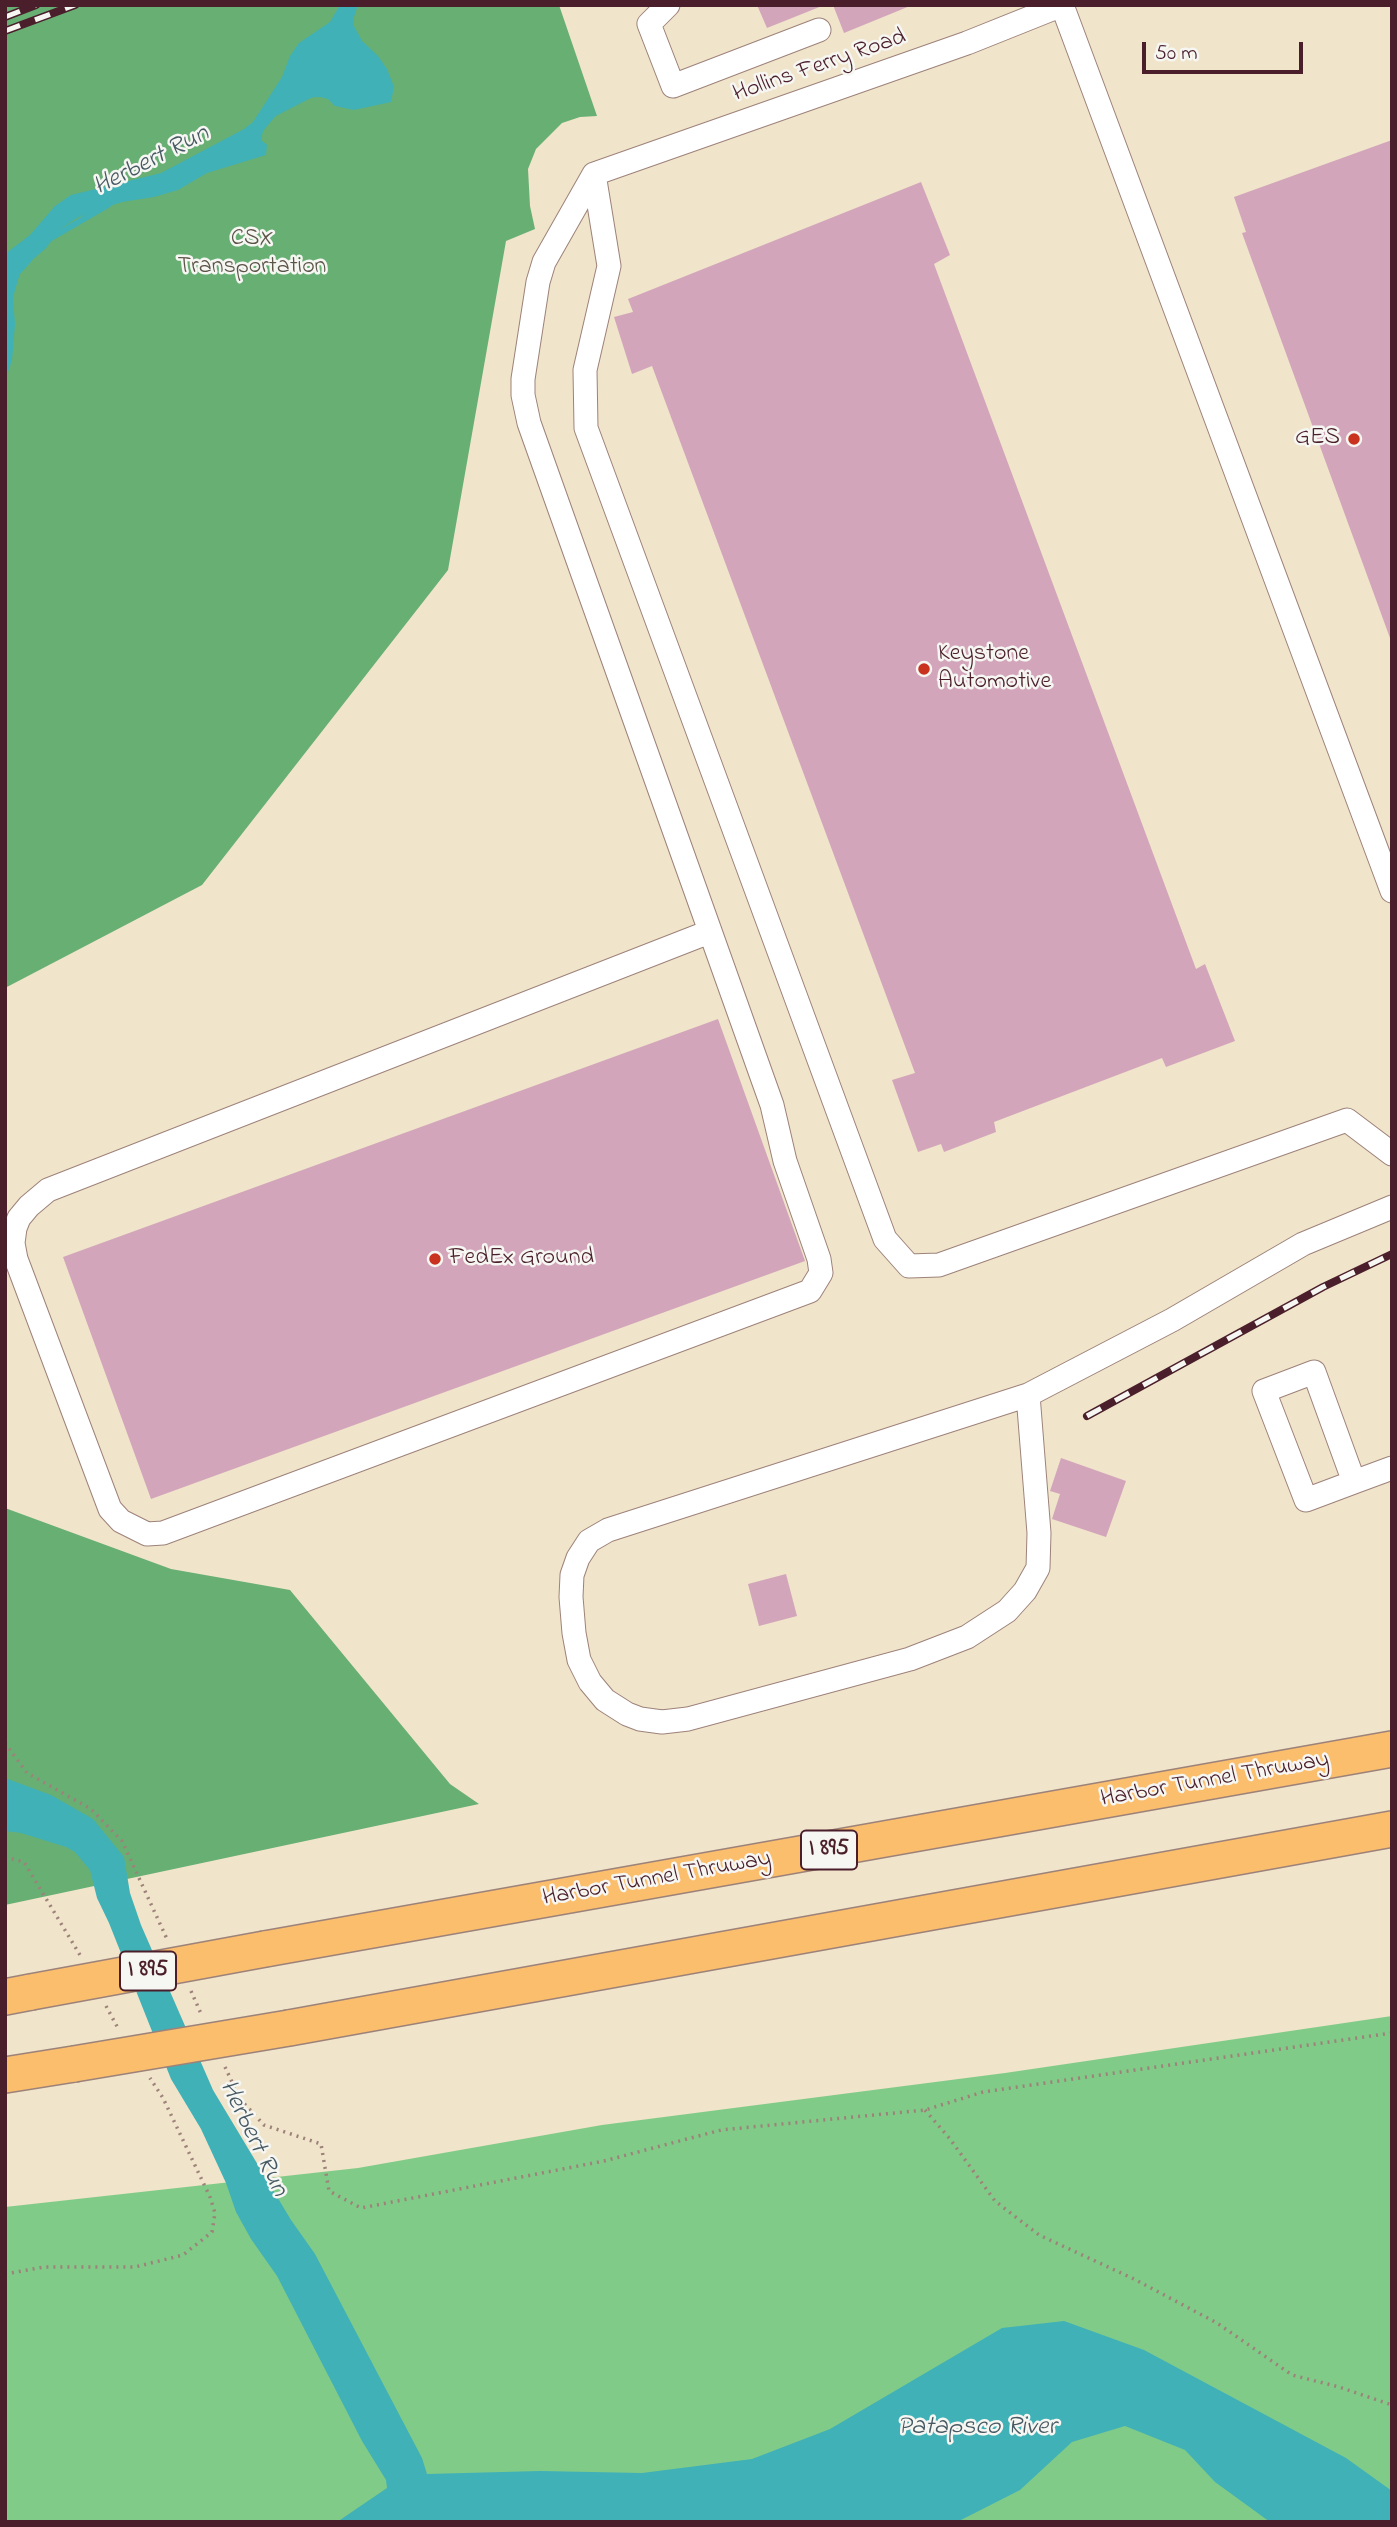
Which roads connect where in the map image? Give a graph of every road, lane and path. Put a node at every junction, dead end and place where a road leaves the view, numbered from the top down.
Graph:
1 (668, 5) edge
2 (1062, 5) edge
3 (819, 30) dead end
4 (594, 174) junction
5 (1392, 891) edge
6 (709, 932) junction
7 (1392, 1154) edge
8 (1392, 1207) edge
9 (1028, 1395) junction
10 (1392, 1468) edge
11 (1354, 1482) junction
12 (1392, 1749) edge
13 (1392, 1829) edge
14 (5, 1857) edge
15 (86, 1966) dead end
16 (18, 1995) edge
17 (104, 2003) dead end
18 (1392, 2033) edge
19 (123, 2036) dead end
20 (5, 2075) edge
21 (149, 2077) dead end
22 (925, 2110) junction
23 (361, 2208) dead end
24 (5, 2274) edge
25 (1392, 2405) edge

1 - 3 street
2 - 4 street, Hollins Ferry Road
2 - 5 street
4 - 6 street
4 - 7 street
6 - 6 street
8 - 9 street
9 - 9 street
10 - 11 street
11 - 11 street
12 - 16 highway, Harbor Tunnel Thruway / I 895, bridge
13 - 20 highway, bridge
14 - 15 path
17 - 19 path
18 - 22 path
21 - 24 path
22 - 23 path
22 - 25 path

